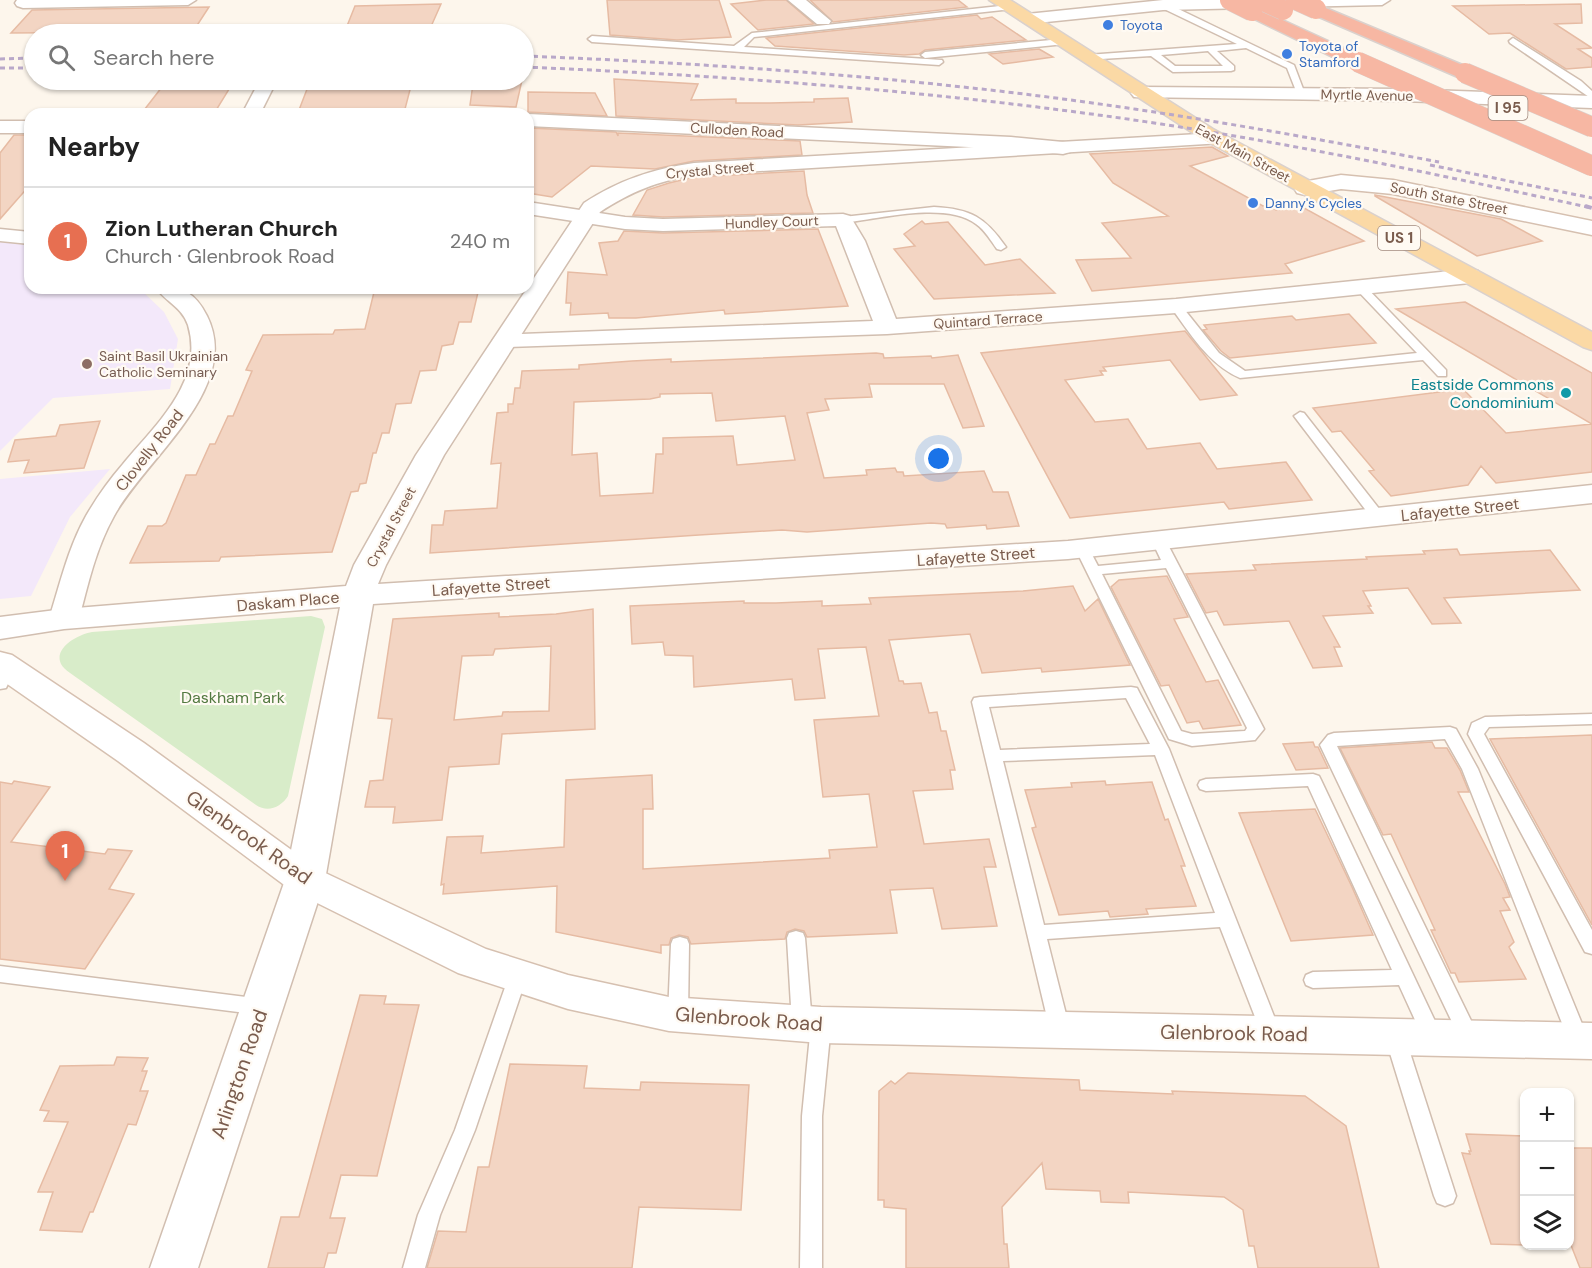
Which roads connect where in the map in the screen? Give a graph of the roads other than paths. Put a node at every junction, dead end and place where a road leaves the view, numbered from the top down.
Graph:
1 (188, 0) edge
2 (796, 0) edge
3 (1230, 0) edge
4 (1382, 0) edge
5 (114, 1) edge
6 (23, 3) dead end
7 (1004, 4) edge
8 (1163, 5) junction
9 (1256, 5) edge
10 (1289, 5) edge
11 (1027, 19) junction
12 (823, 21) dead end
13 (592, 39) dead end
14 (1513, 41) dead end
15 (1062, 42) junction
16 (1246, 45) junction
17 (737, 48) junction
18 (1210, 49) junction
19 (1152, 52) junction
20 (1087, 58) junction
21 (900, 59) junction
22 (939, 62) dead end
23 (263, 90) edge
24 (1141, 93) junction
25 (1301, 94) junction
26 (1592, 96) edge
27 (1592, 102) edge
28 (254, 108) edge
29 (534, 120) edge
30 (0, 127) edge
31 (24, 127) edge
32 (1592, 127) edge
33 (1216, 139) junction
34 (950, 143) junction
35 (1592, 145) edge
36 (1592, 166) edge
37 (1305, 188) junction
38 (534, 209) edge
39 (586, 217) junction
40 (843, 220) junction
41 (1592, 228) edge
42 (0, 235) edge
43 (24, 237) edge
44 (1001, 247) dead end
45 (1470, 276) junction
46 (1360, 287) junction
47 (174, 294) edge
48 (1176, 306) junction
49 (886, 327) junction
50 (1588, 337) edge
51 (505, 340) junction
52 (1426, 356) junction
53 (1442, 373) dead end
54 (1300, 416) dead end
55 (1592, 494) edge
56 (1379, 518) junction
57 (1164, 552) junction
58 (1088, 559) junction
59 (358, 595) junction
60 (64, 619) junction
61 (0, 627) edge
62 (3, 671) edge
63 (1592, 718) edge
64 (1161, 749) junction
65 (993, 756) junction
66 (1206, 785) dead end
67 (305, 880) junction
68 (1227, 919) junction
69 (1036, 933) junction
70 (796, 938) dead end
71 (680, 944) dead end
72 (1592, 947) edge
73 (0, 974) edge
74 (518, 976) junction
75 (1404, 977) junction
76 (1313, 980) dead end
77 (262, 1007) junction
78 (678, 1015) junction
79 (812, 1024) junction
80 (1060, 1030) junction
81 (1271, 1034) junction
82 (1432, 1038) junction
83 (1585, 1041) edge
84 (1445, 1196) dead end
85 (174, 1268) edge
86 (414, 1268) edge
87 (811, 1268) edge

1 - 5 street
2 - 12 street
3 - 9 highway, bridge
4 - 8 street
5 - 6 street
7 - 11 main road, East Main Street / US 1
7 - 17 lane
8 - 11 street
8 - 16 lane
9 - 10 highway, I 95, bridge
9 - 36 highway, bridge
10 - 32 highway, I 95, bridge
10 - 35 highway, I 95
11 - 15 main road, East Main Street / US 1
13 - 17 lane
14 - 26 lane
15 - 20 main road, East Main Street / US 1
15 - 21 lane
16 - 18 lane
16 - 25 lane
17 - 21 lane
18 - 19 lane
18 - 19 lane
19 - 20 lane
20 - 24 main road, East Main Street / US 1
21 - 22 lane
23 - 28 street
24 - 25 street, Myrtle Avenue
24 - 33 main road, East Main Street / US 1
25 - 27 street, Myrtle Avenue
29 - 34 street, Culloden Road
30 - 31 street
33 - 34 street, Crystal Street
33 - 37 main road, East Main Street / US 1
34 - 39 street, Crystal Street
37 - 41 street, South State Street
37 - 45 main road, East Main Street / US 1
38 - 39 street, Hundley Court
39 - 40 street, Hundley Court
39 - 51 street, Crystal Street
40 - 44 lane
40 - 49 street, Hundley Court
42 - 43 street
45 - 46 street, Quintard Terrace
45 - 50 main road, East Main Street / US 1
46 - 48 street, Quintard Terrace
46 - 52 lane
47 - 60 street, Clovelly Road
48 - 49 street, Quintard Terrace
48 - 52 lane
49 - 51 street, Quintard Terrace
51 - 59 street, Crystal Street
52 - 53 lane
54 - 56 lane
55 - 56 street, Lafayette Street
56 - 57 street, Lafayette Street
57 - 58 street, Lafayette Street
57 - 58 lane
58 - 59 street, Lafayette Street
59 - 60 street, Daskam Place
59 - 67 street, Daskam Place
60 - 61 street, Daskam Place
62 - 67 street, Glenbrook Road
63 - 72 lane
64 - 65 lane
64 - 65 lane
64 - 68 lane
65 - 69 lane
66 - 75 lane
67 - 74 street, Glenbrook Road
67 - 77 street, Arlington Road
68 - 69 lane
68 - 81 lane
69 - 80 lane
70 - 79 lane
71 - 78 lane
73 - 77 lane
74 - 78 street, Glenbrook Road
74 - 86 lane
75 - 76 lane
75 - 82 lane
77 - 85 street, Arlington Road
78 - 79 street, Glenbrook Road
79 - 80 street, Glenbrook Road
79 - 87 lane
80 - 81 street, Glenbrook Road
81 - 82 street, Glenbrook Road
82 - 83 street, Glenbrook Road
82 - 83 lane
82 - 84 lane

